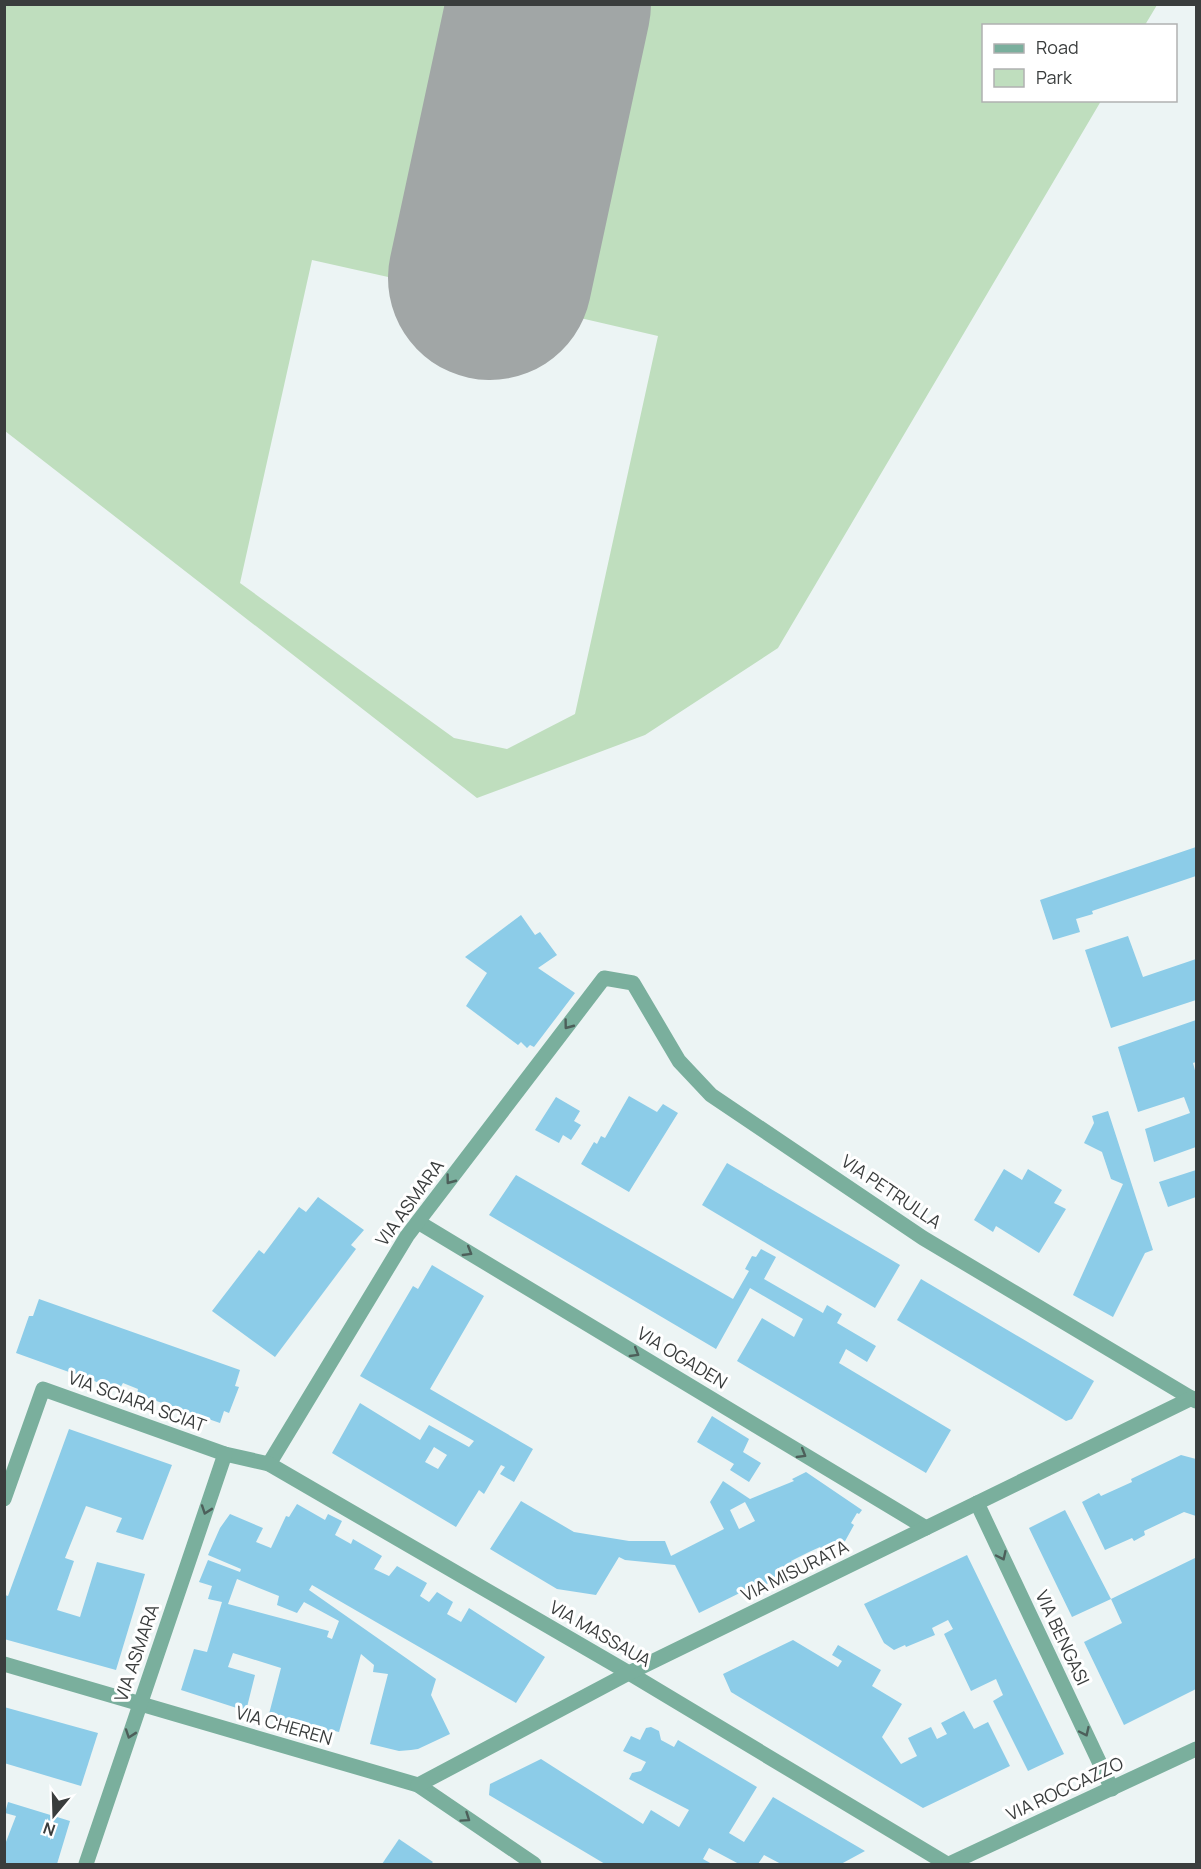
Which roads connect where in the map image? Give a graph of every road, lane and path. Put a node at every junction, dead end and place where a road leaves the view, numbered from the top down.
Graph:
1 (604, 978) joint
2 (418, 1222) junction
3 (1194, 1399) edge
4 (225, 1454) junction
5 (270, 1464) junction
6 (4, 1499) edge
7 (977, 1503) junction
8 (926, 1528) junction
9 (4, 1664) edge
10 (629, 1673) junction
11 (141, 1704) junction
12 (1197, 1749) edge
13 (418, 1785) junction
14 (1112, 1789) junction
15 (86, 1864) edge
16 (534, 1864) edge
17 (948, 1864) edge

1 -> 2 street, VIA ASMARA
1 - 3 street, VIA PETRULLA
2 - 5 street, VIA ASMARA
2 -> 8 street, VIA OGADEN
3 - 7 street, VIA MISURATA
4 - 5 street, VIA MASSAUA
4 - 6 street, VIA SCIARA SCIAT
4 -> 11 street, VIA ASMARA
5 - 10 street, VIA MASSAUA
7 - 8 street, VIA MISURATA
7 -> 14 street, VIA BENGASI
8 - 10 street, VIA MISURATA
9 - 11 street, VIA CHEREN
10 - 13 street, VIA MISURATA
10 - 17 street, VIA MASSAUA
11 - 13 street, VIA CHEREN
11 -> 15 street, VIA ASMARA
12 - 14 street, VIA ROCCAZZO
13 -> 16 street, VIA CHEREN
14 - 17 street, VIA ROCCAZZO

